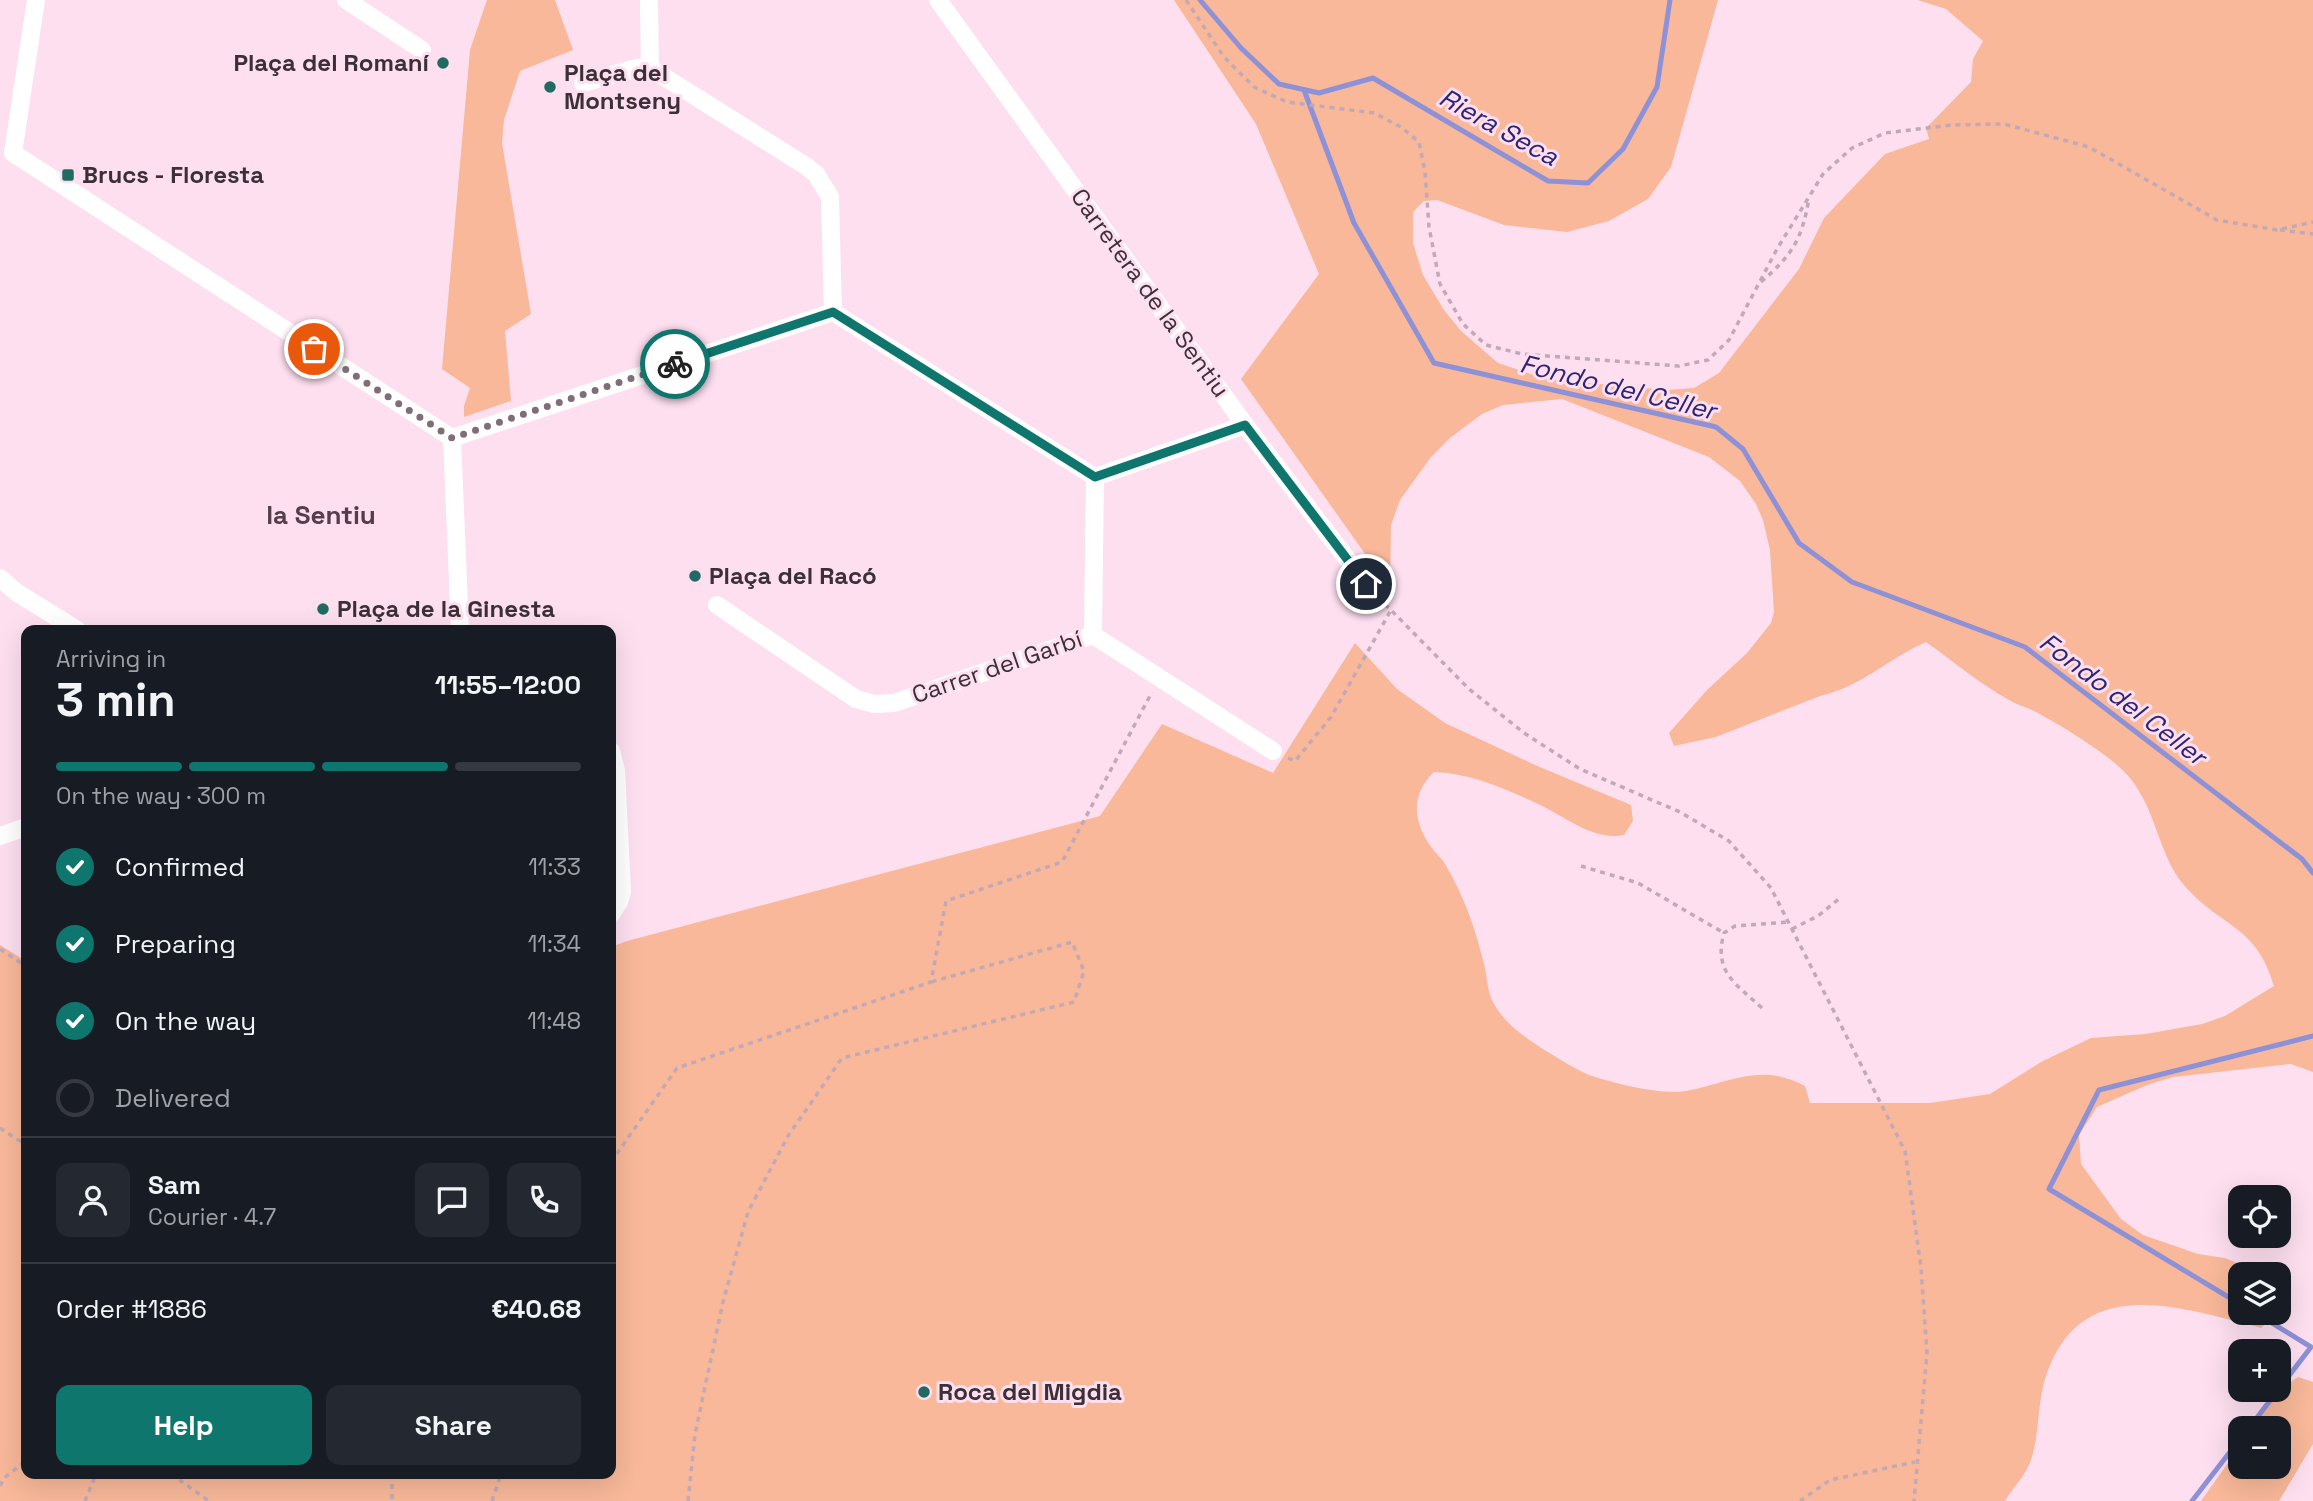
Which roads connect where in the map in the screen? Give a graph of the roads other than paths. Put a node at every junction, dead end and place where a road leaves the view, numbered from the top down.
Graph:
1 (36, 0) edge
2 (346, 0) edge
3 (649, 0) edge
4 (938, 0) edge
5 (422, 50) dead end
6 (650, 68) junction
7 (583, 83) dead end
8 (7, 156) edge
9 (833, 312) junction
10 (1245, 425) junction
11 (452, 438) junction
12 (1095, 477) junction
13 (0, 579) edge
14 (1366, 584) road end
15 (718, 605) dead end
16 (69, 625) edge
17 (460, 625) edge
18 (1093, 635) junction
19 (1273, 751) road end
20 (616, 770) edge
21 (21, 829) edge
22 (0, 836) edge
23 (616, 906) edge

1 - 8 street
2 - 5 street
3 - 6 street
4 - 10 street, Carretera de la Sentiu
6 - 7 street
6 - 9 street
8 - 11 street
9 - 11 street
9 - 12 street
10 - 12 street
10 - 14 street, Carretera de la Sentiu
11 - 17 street
12 - 18 street
13 - 16 street
15 - 18 street, Carrer del Garbí
18 - 19 street, Carrer del Garbí
20 - 23 street
21 - 22 street

